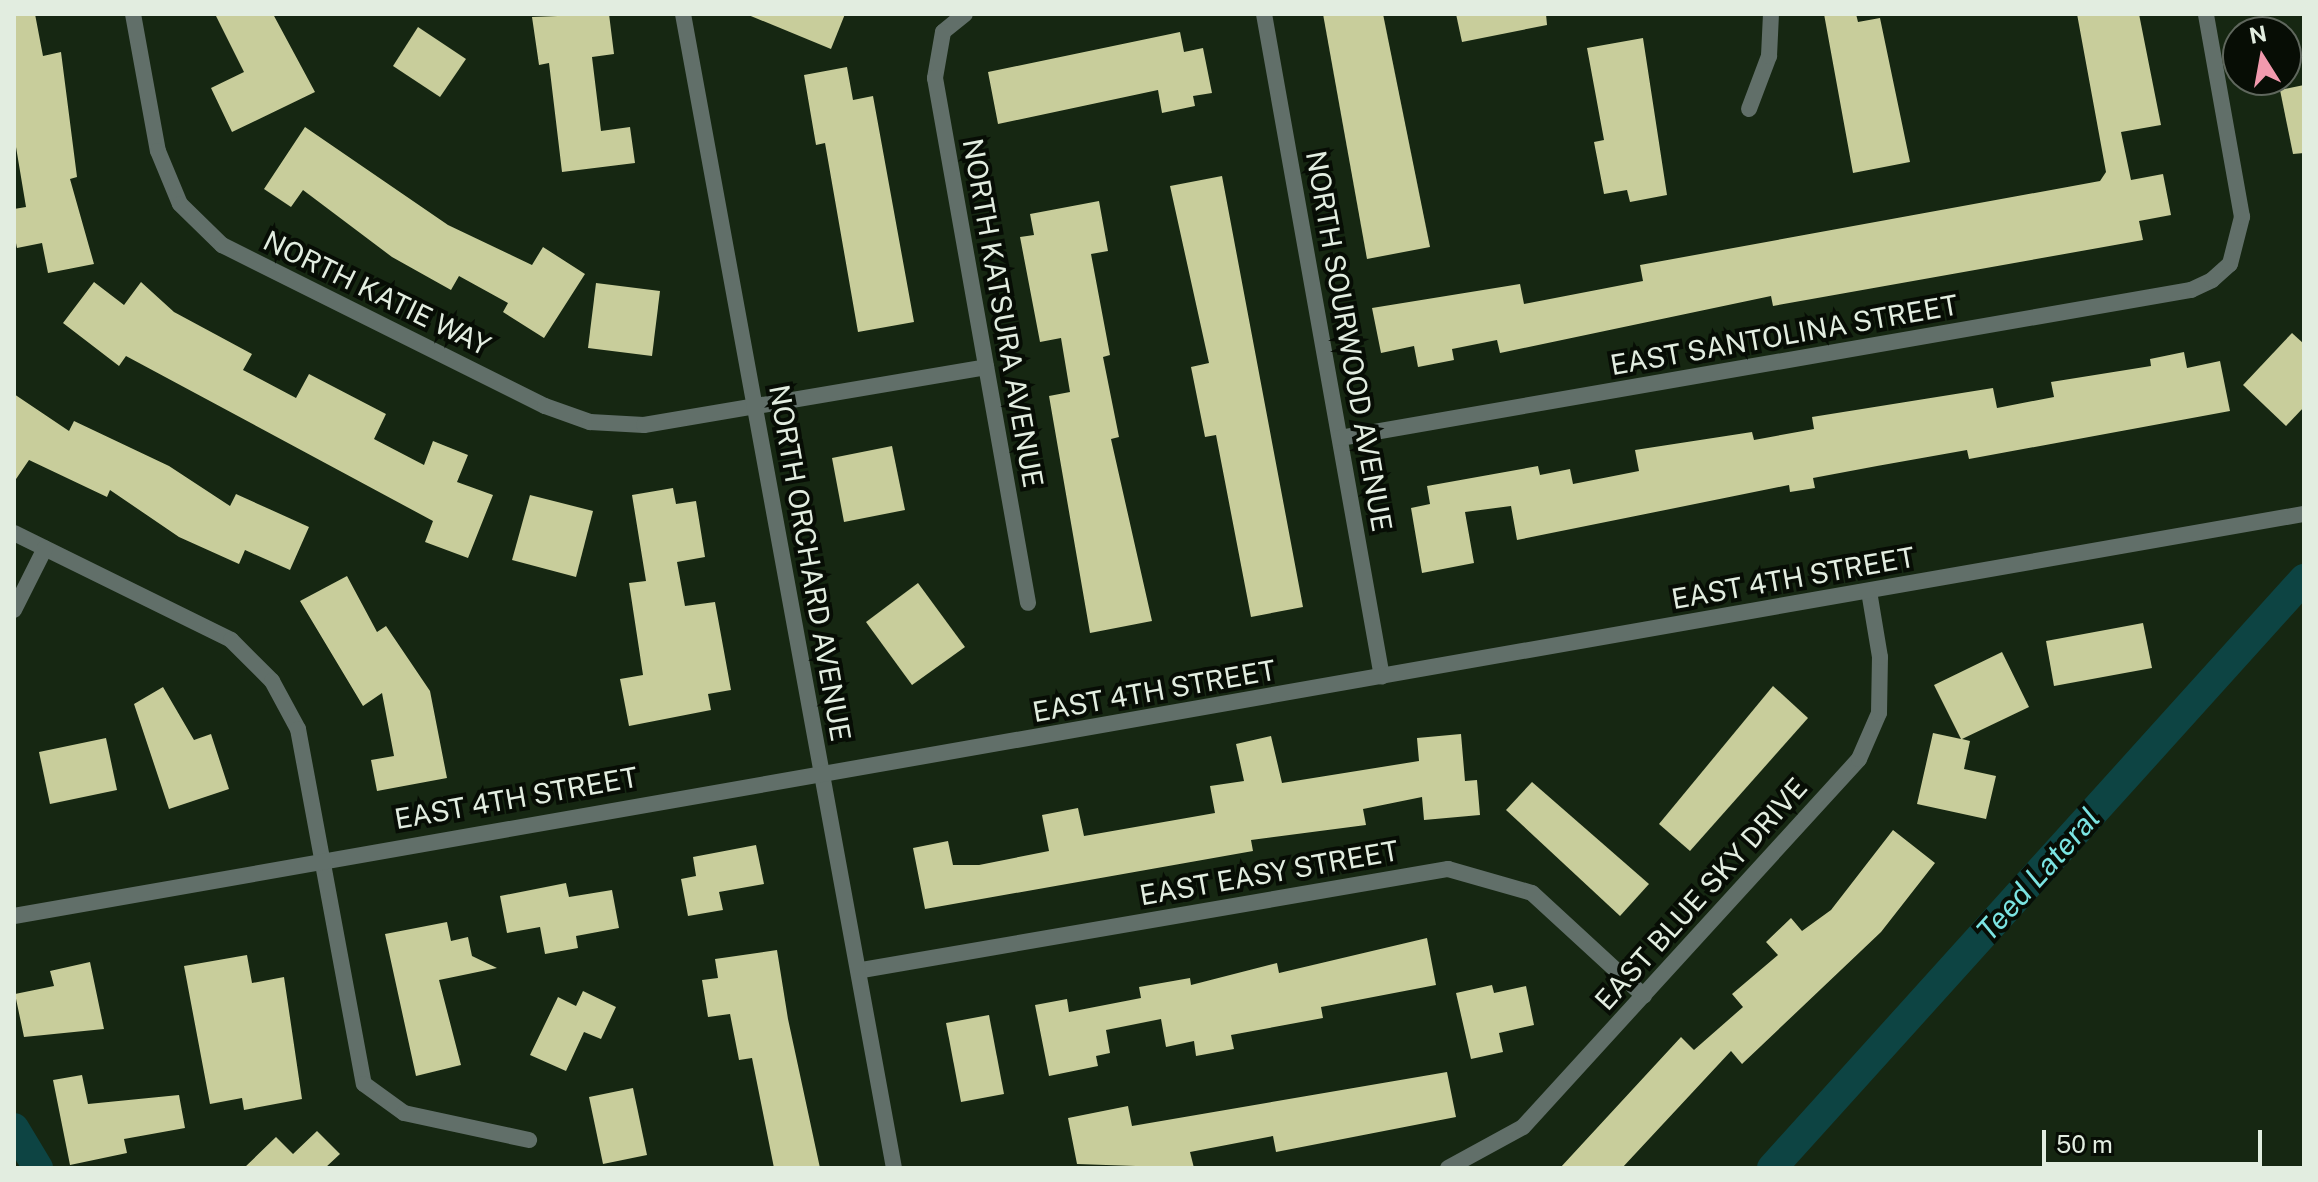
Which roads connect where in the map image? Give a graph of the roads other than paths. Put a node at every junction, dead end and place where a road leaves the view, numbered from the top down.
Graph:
1 (133, 14) edge
2 (683, 14) edge
3 (965, 14) edge
4 (1264, 14) edge
5 (1771, 14) edge
6 (2206, 14) edge
7 (1749, 109) dead end
8 (986, 367) junction
9 (756, 406) junction
10 (1340, 438) junction
11 (2304, 514) edge
12 (14, 533) edge
13 (45, 548) junction
14 (1869, 591) junction
15 (1028, 603) dead end
16 (14, 610) edge
17 (1382, 677) junction
18 (822, 770) junction
19 (318, 859) junction
20 (14, 916) edge
21 (862, 970) junction
22 (1644, 996) junction
23 (529, 1140) dead end
24 (894, 1168) edge
25 (1448, 1168) edge

1 - 9 street, NORTH KATIE WAY
2 - 9 street, NORTH ORCHARD AVENUE
3 - 8 street, NORTH KATSURA AVENUE
4 - 10 street, NORTH SOURWOOD AVENUE
5 - 7 street
6 - 10 street, EAST SANTOLINA STREET
8 - 9 street, NORTH KATIE WAY
8 - 15 street, NORTH KATSURA AVENUE
9 - 18 street, NORTH ORCHARD AVENUE
10 - 17 street, NORTH SOURWOOD AVENUE
11 - 14 street, EAST 4TH STREET
12 - 13 street
13 - 16 street
13 - 19 street
14 - 17 street, EAST 4TH STREET
14 - 22 street, EAST BLUE SKY DRIVE
17 - 18 street, EAST 4TH STREET
18 - 19 street, EAST 4TH STREET
18 - 21 street, NORTH ORCHARD AVENUE
19 - 20 street, EAST 4TH STREET
19 - 23 street
21 - 22 street, EAST EASY STREET
21 - 24 street, NORTH ORCHARD AVENUE
22 - 25 street, EAST BLUE SKY DRIVE

